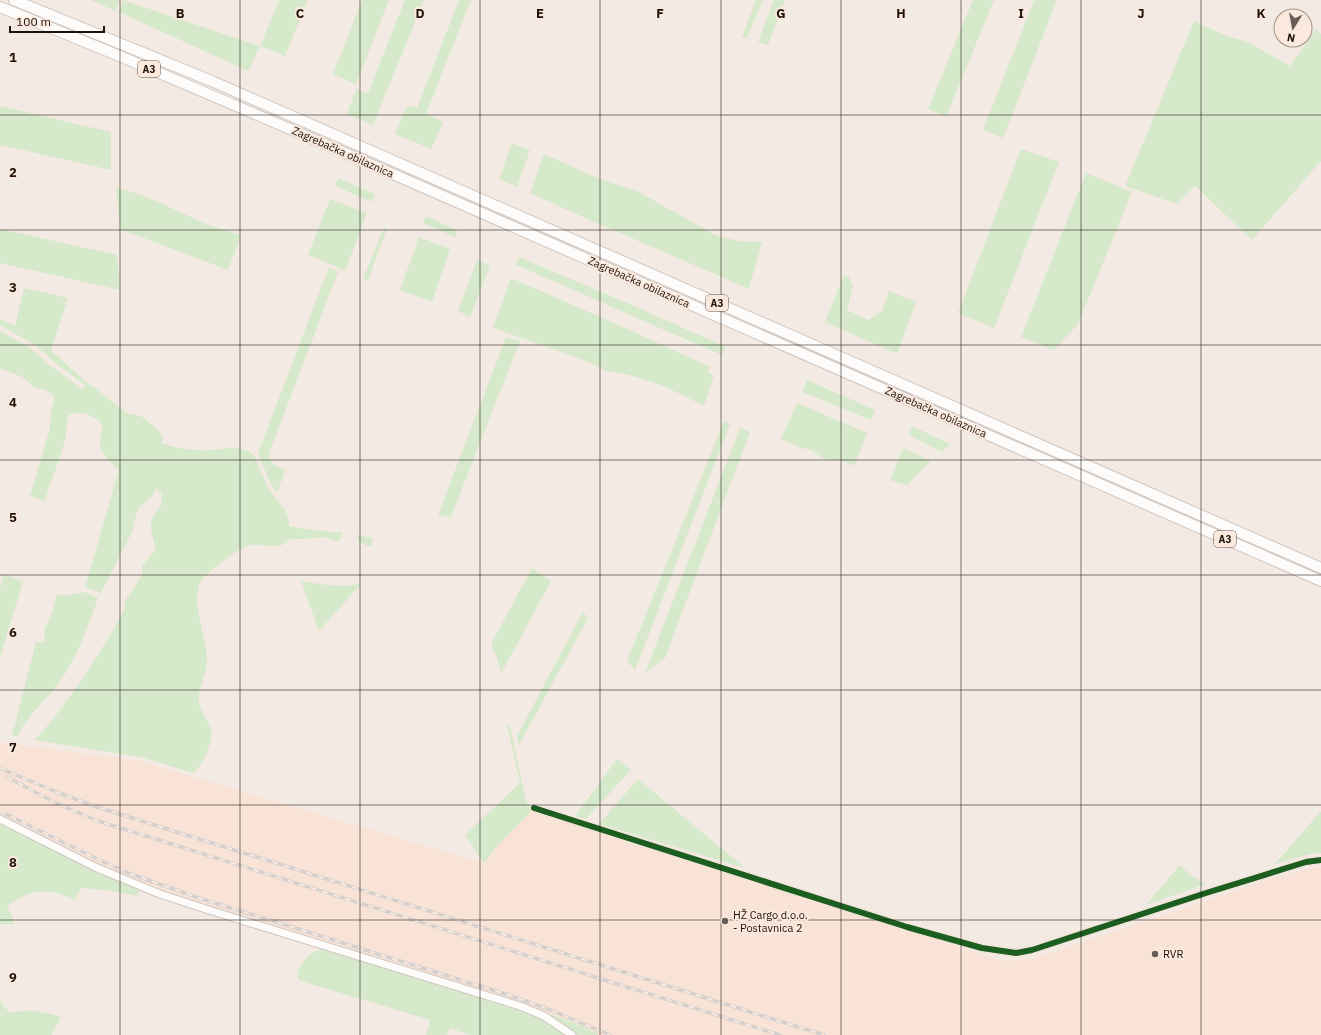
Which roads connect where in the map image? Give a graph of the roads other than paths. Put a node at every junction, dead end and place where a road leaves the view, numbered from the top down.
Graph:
1 (14, 0) edge
2 (0, 7) edge
3 (1321, 568) edge
4 (1321, 581) edge
5 (534, 808) dead end
6 (0, 819) edge
7 (1321, 860) edge
8 (572, 1035) edge

1 - 3 highway, Zagrebačka obilaznica / A3
2 - 4 highway, Zagrebačka obilaznica / A3
5 - 7 street
6 - 8 main road

